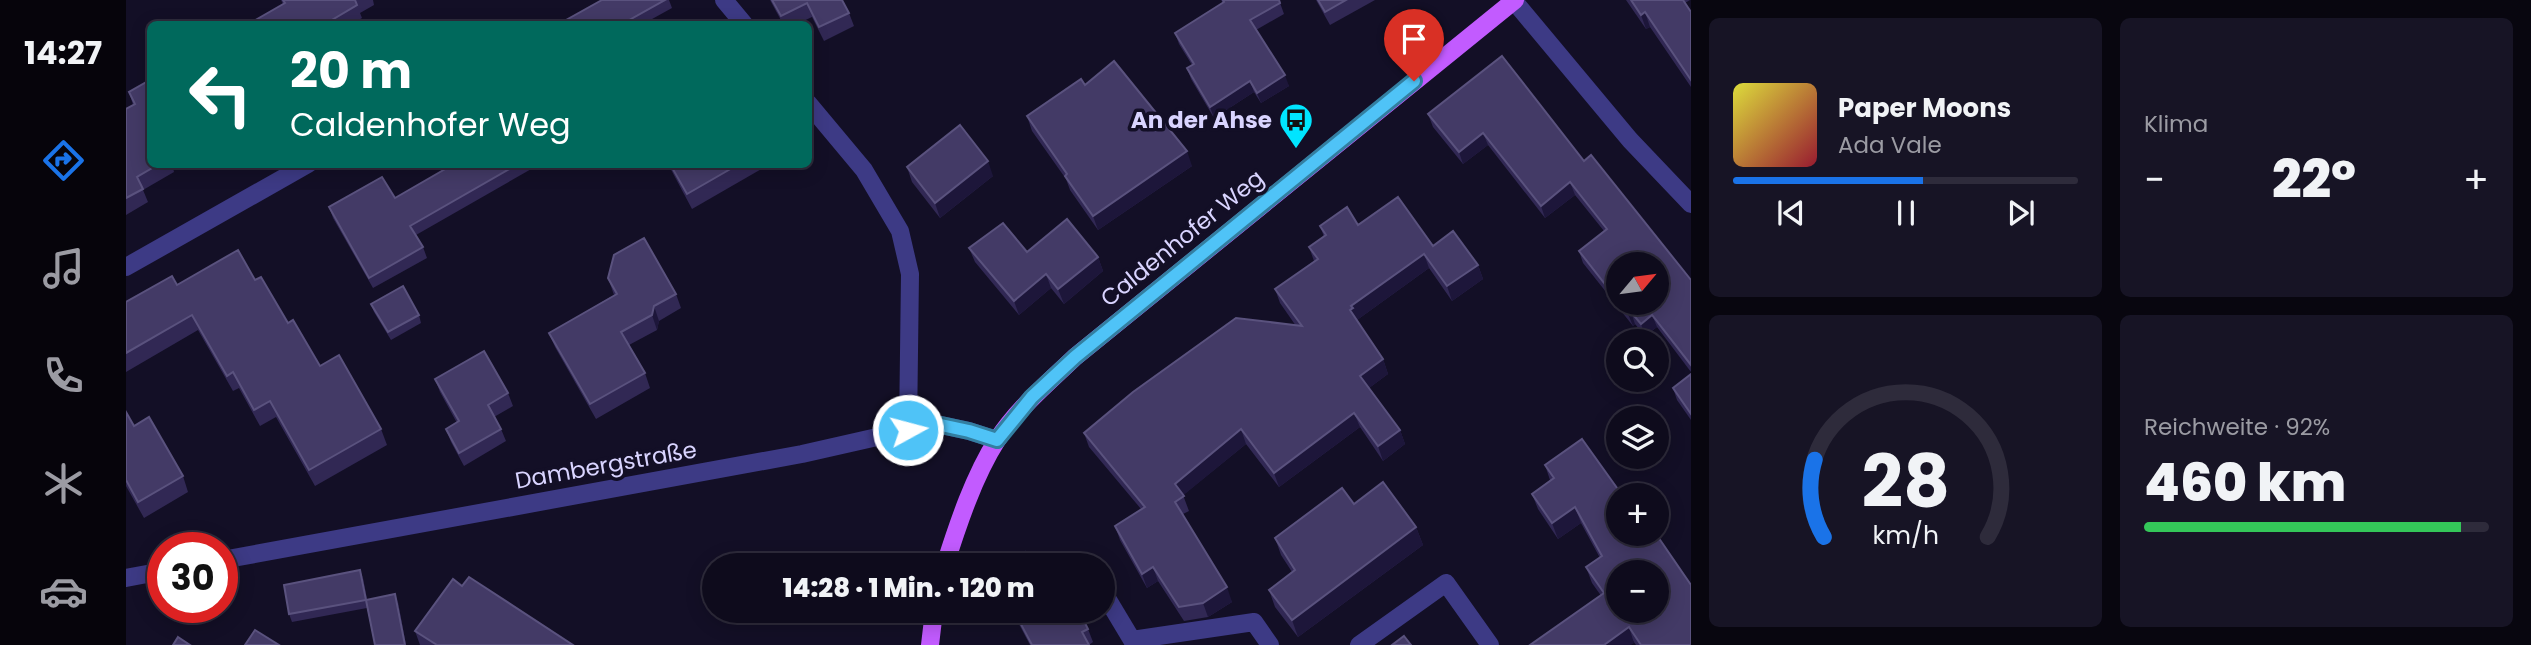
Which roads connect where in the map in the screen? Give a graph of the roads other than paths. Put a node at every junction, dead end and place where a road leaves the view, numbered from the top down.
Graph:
1 (724, 0) edge
2 (1514, 0) edge
3 (742, 21) edge
4 (812, 108) edge
5 (301, 168) edge
6 (1691, 204) edge
7 (126, 267) edge
8 (908, 430) junction
9 (997, 440) junction
10 (949, 553) edge
11 (238, 557) edge
12 (147, 574) edge
13 (126, 578) edge
14 (1115, 612) edge
15 (932, 623) edge
16 (929, 645) edge
17 (1270, 645) edge
18 (1359, 645) edge
19 (1490, 645) edge

1 - 3 street
2 - 6 street
2 - 9 main road, Caldenhofer Weg
4 - 8 street
5 - 7 street
8 - 9 street, Dambergstraße
8 - 11 street, Dambergstraße
9 - 10 main road, Caldenhofer Weg
12 - 13 street
14 - 17 street
15 - 16 main road
18 - 19 street

